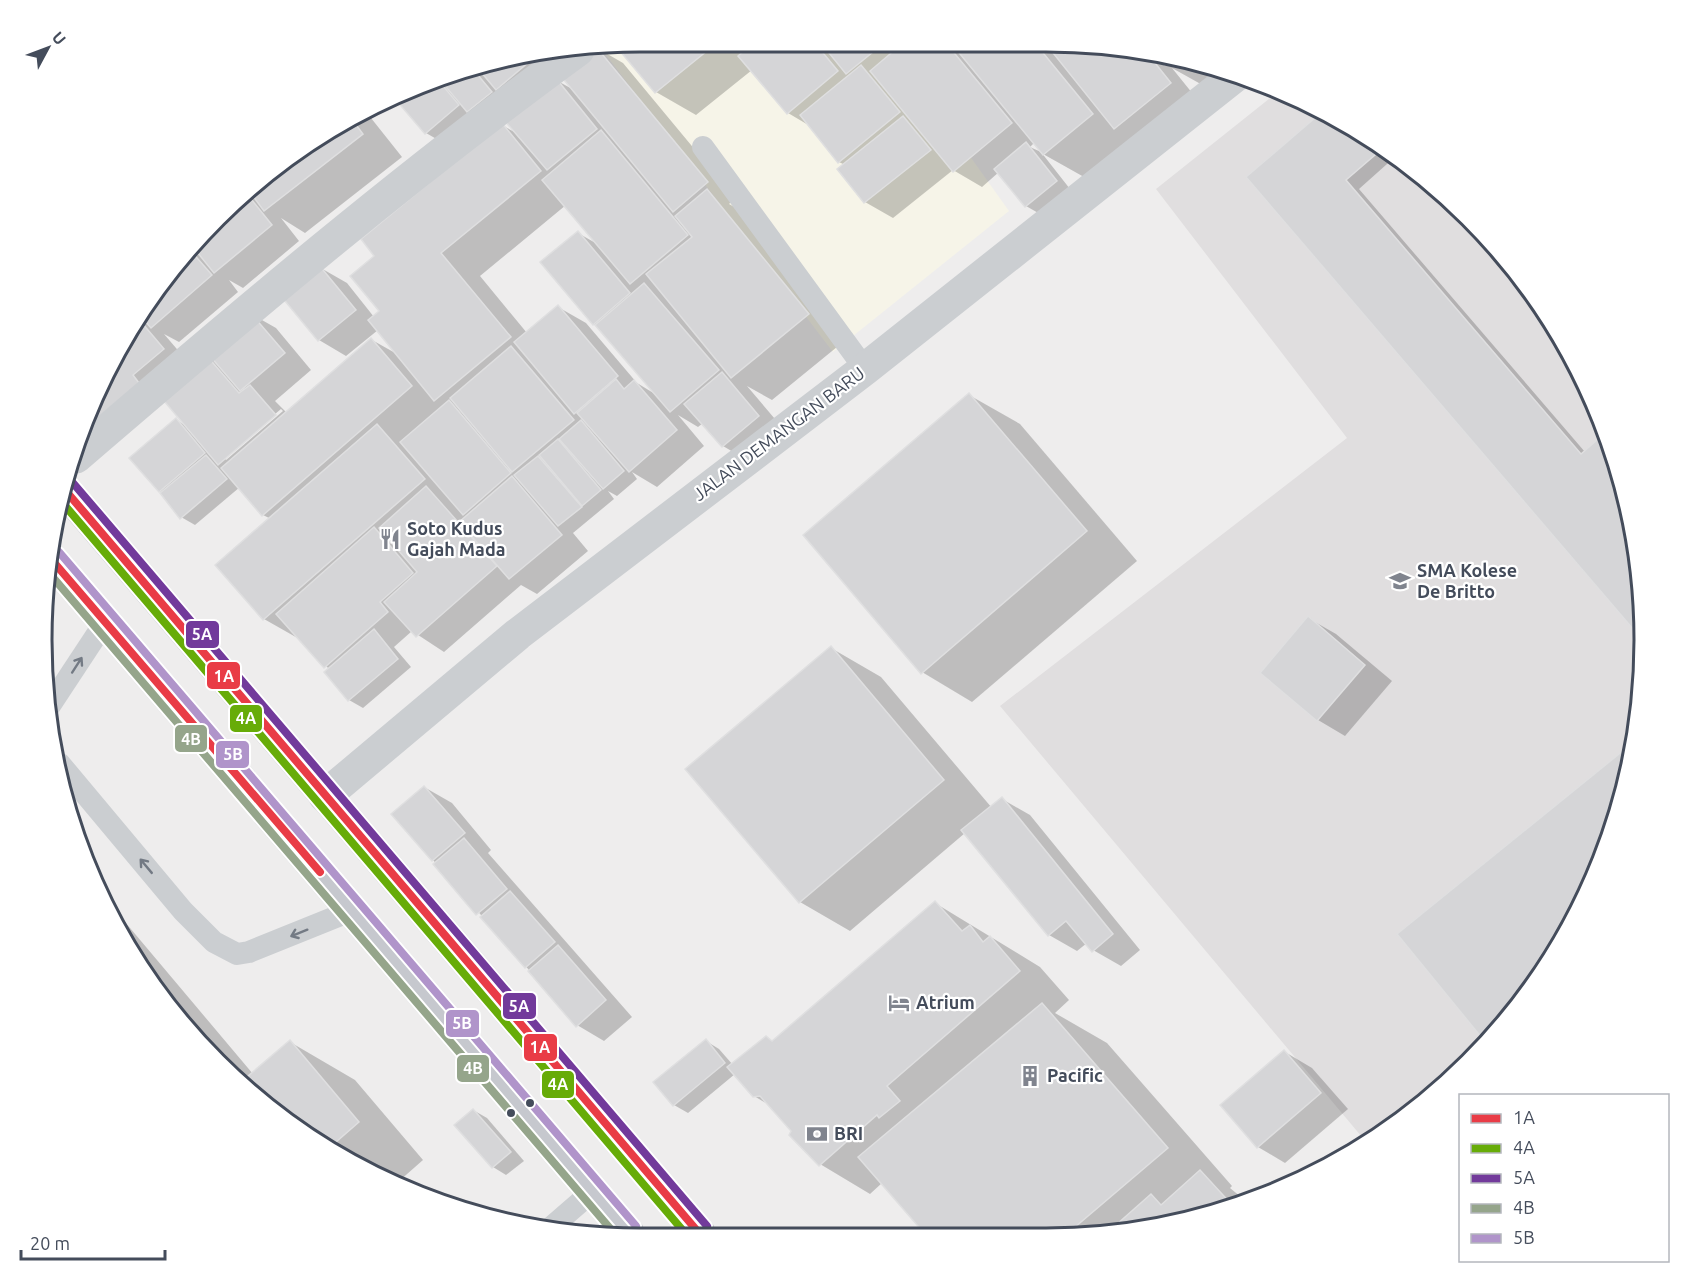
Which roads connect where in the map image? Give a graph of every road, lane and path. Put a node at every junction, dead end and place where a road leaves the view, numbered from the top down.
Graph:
1 (568, 58) edge
2 (1228, 82) edge
3 (703, 147) dead end
4 (865, 369) junction
5 (84, 450) edge
6 (71, 497) edge
7 (58, 568) edge
8 (105, 622) junction
9 (56, 697) edge
10 (69, 774) edge
11 (325, 796) junction
12 (353, 910) junction
13 (593, 1191) junction
14 (558, 1221) edge
15 (623, 1227) edge
16 (695, 1228) edge

1 - 5 street
2 - 4 street, JALAN DEMANGAN BARU
3 - 4 lane
4 - 11 street, JALAN DEMANGAN BARU
6 - 11 main road
7 - 8 main road
9 -> 8 lane
8 - 12 main road
12 -> 10 lane
11 - 16 main road
12 - 13 main road
13 - 14 lane
13 - 15 main road

